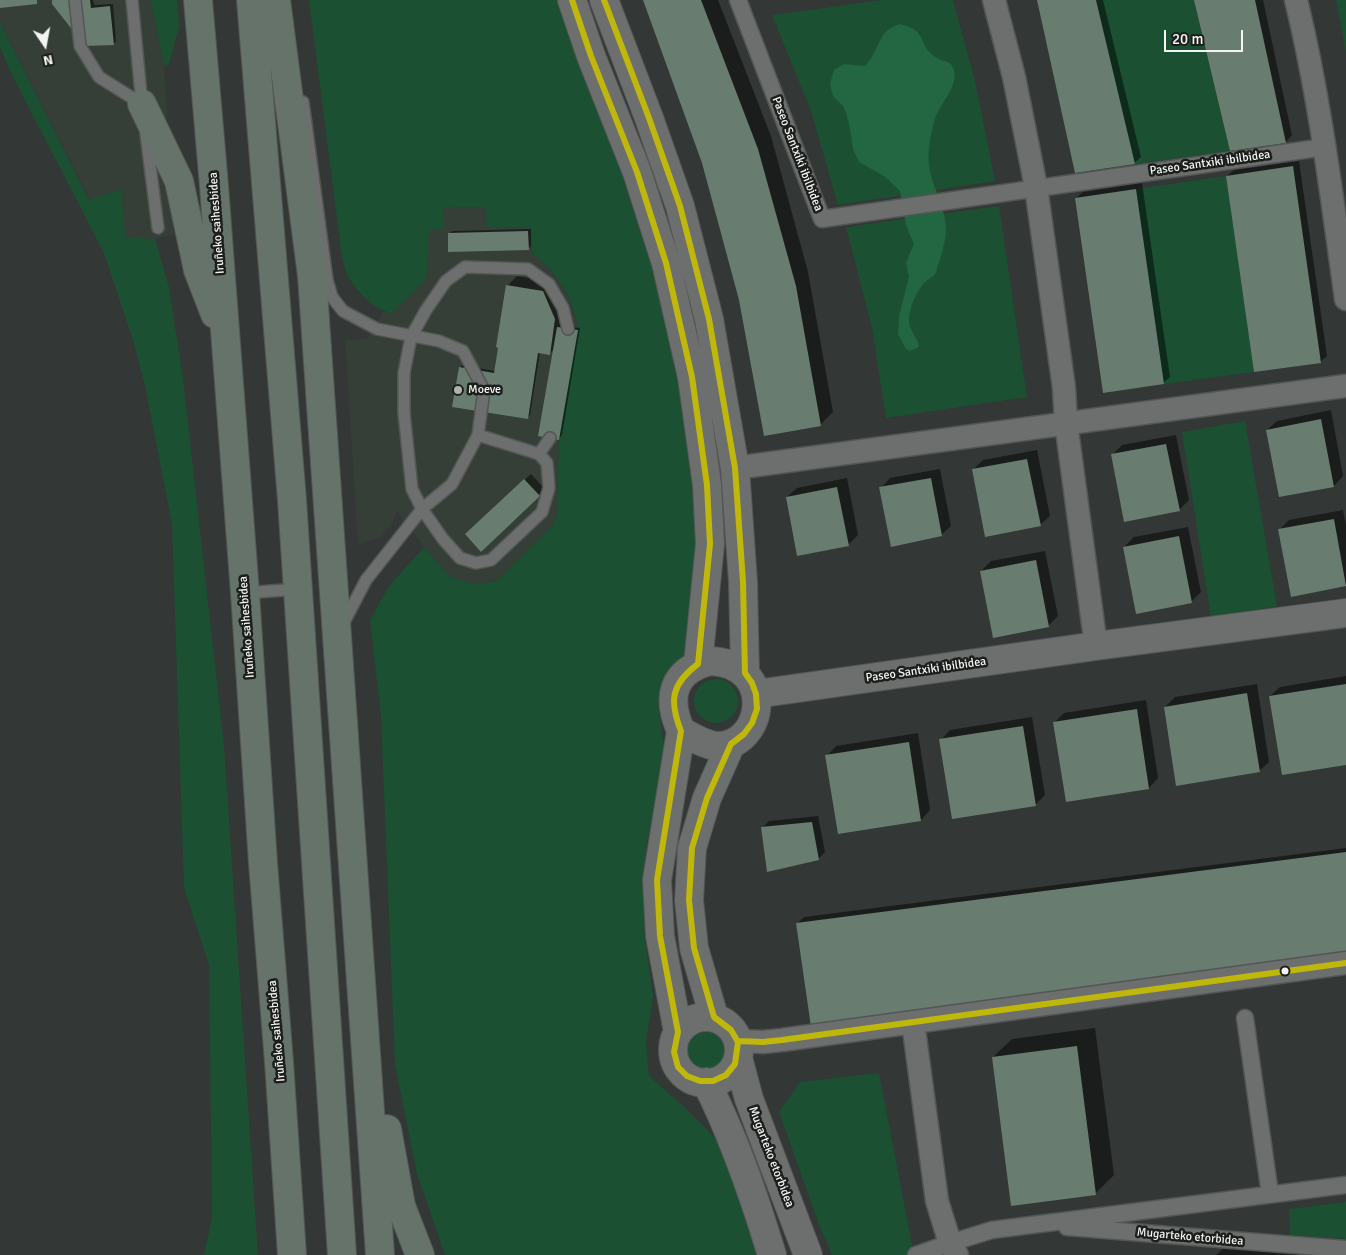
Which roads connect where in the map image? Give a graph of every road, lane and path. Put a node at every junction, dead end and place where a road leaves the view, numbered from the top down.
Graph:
1 (75, 0) edge
2 (132, 0) edge
3 (198, 0) edge
4 (572, 0) edge
5 (604, 0) edge
6 (738, 0) edge
7 (994, 0) edge
8 (1296, 0) edge
9 (268, 1) edge
10 (292, 37) dead end
11 (302, 95) dead end
12 (142, 104) junction
13 (1325, 147) junction
14 (1036, 187) junction
15 (158, 228) dead end
16 (1346, 299) edge
17 (568, 328) dead end
18 (412, 337) junction
19 (226, 344) junction
20 (1346, 386) edge
21 (1066, 423) junction
22 (478, 434) junction
23 (550, 438) dead end
24 (539, 454) junction
25 (735, 468) junction
26 (422, 509) junction
27 (298, 589) junction
28 (245, 593) junction
29 (1346, 613) edge
30 (338, 634) junction
31 (1096, 646) junction
32 (698, 664) junction
33 (750, 684) junction
34 (681, 731) junction
35 (731, 744) junction
36 (1346, 963) edge
37 (714, 1017) junction
38 (1245, 1018) dead end
39 (364, 1019) junction
40 (913, 1022) junction
41 (678, 1032) junction
42 (738, 1049) junction
43 (706, 1082) junction
44 (1346, 1184) edge
45 (1270, 1194) junction
46 (1034, 1225) junction
47 (953, 1249) edge
48 (1346, 1249) edge
49 (292, 1255) edge
50 (342, 1255) edge
51 (380, 1255) edge
52 (420, 1255) edge
53 (772, 1255) edge
54 (808, 1255) edge
55 (916, 1255) edge

1 - 12 lane
2 - 12 lane
3 - 19 highway, Iruñeko saihesbidea
4 - 32 street
5 - 25 street
6 - 14 street, Paseo Santxiki ibilbidea
7 - 14 street
8 - 13 street
9 - 10 lane
9 - 27 highway
9 - 30 highway
11 - 18 lane
12 - 15 lane
12 - 19 highway
13 - 14 street, Paseo Santxiki ibilbidea
13 - 16 street
14 - 21 street
17 - 18 lane
18 - 22 lane
18 - 26 lane
19 - 28 highway, Iruñeko saihesbidea
20 - 21 street
21 - 25 street
21 - 31 street
22 - 24 lane
22 - 26 lane
23 - 24 lane
24 - 26 lane
25 - 33 street
26 - 30 lane
27 - 28 lane
27 - 50 highway
28 - 49 highway, Iruñeko saihesbidea
29 - 31 street, Paseo Santxiki ibilbidea
30 - 39 highway
31 - 33 street, Paseo Santxiki ibilbidea
32 - 33 street
32 - 34 street
33 - 35 street
34 - 35 street
34 - 41 street
35 - 37 street
36 - 40 street
37 - 41 street
37 - 42 street
38 - 45 street
39 - 51 highway
39 - 52 highway
40 - 42 street
40 - 47 street
41 - 43 street
42 - 43 street
42 - 54 street, Mugarteko etorbidea
43 - 53 street
44 - 45 street, Mugarteko etorbidea
45 - 46 street, Mugarteko etorbidea
46 - 47 street, Mugarteko etorbidea
46 - 48 street, Mugarteko etorbidea
47 - 55 street, Mugarteko etorbidea

